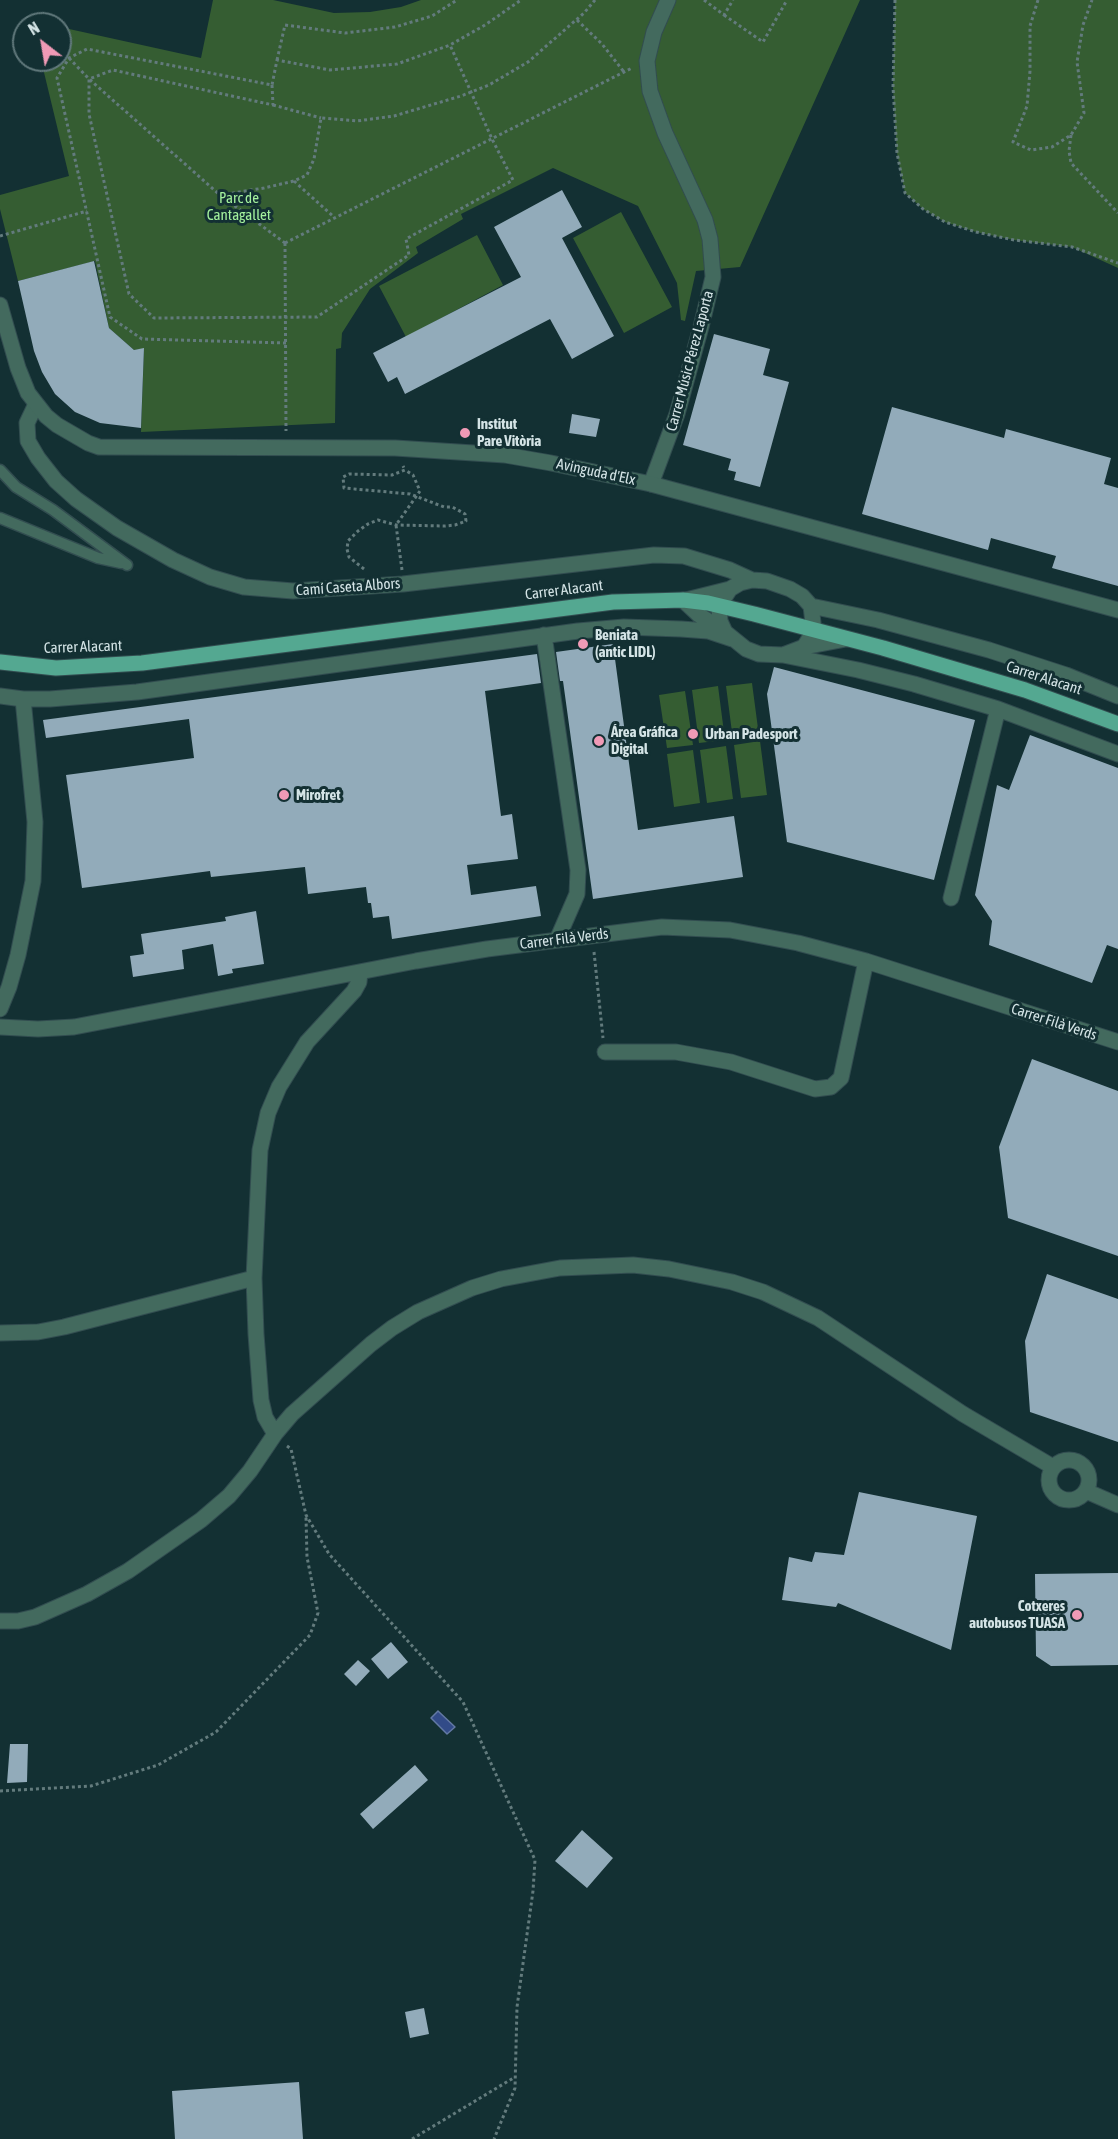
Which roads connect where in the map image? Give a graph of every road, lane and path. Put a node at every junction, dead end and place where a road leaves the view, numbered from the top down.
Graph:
1 (457, 0) edge
2 (521, 0) edge
3 (595, 0) edge
4 (668, 0) edge
5 (704, 0) edge
6 (733, 0) edge
7 (787, 0) edge
8 (895, 0) edge
9 (1038, 0) edge
10 (1092, 0) edge
11 (724, 15) junction
12 (577, 20) junction
13 (450, 45) junction
14 (72, 56) edge
15 (277, 60) junction
16 (72, 61) edge
17 (647, 61) junction
18 (61, 72) edge
19 (624, 72) junction
20 (89, 80) junction
21 (272, 85) junction
22 (472, 91) junction
23 (273, 105) junction
24 (321, 118) junction
25 (1071, 135) junction
26 (492, 139) junction
27 (294, 181) junction
28 (220, 195) junction
29 (87, 211) junction
30 (1118, 213) edge
31 (334, 217) junction
32 (0, 236) edge
33 (285, 243) junction
34 (1118, 263) edge
35 (0, 305) edge
36 (285, 317) junction
37 (286, 343) junction
38 (36, 404) junction
39 (286, 448) junction
40 (394, 448) junction
41 (0, 470) edge
42 (405, 470) junction
43 (651, 484) junction
44 (415, 498) junction
45 (0, 518) edge
46 (396, 525) junction
47 (365, 570) dead end
48 (395, 572) dead end
49 (752, 580) junction
50 (730, 589) junction
51 (683, 600) junction
52 (719, 606) junction
53 (811, 606) junction
54 (1118, 610) edge
55 (814, 631) junction
56 (544, 635) junction
57 (728, 635) junction
58 (846, 639) junction
59 (804, 647) junction
60 (783, 655) junction
61 (0, 662) edge
62 (0, 696) edge
63 (1118, 696) edge
64 (23, 699) junction
65 (998, 709) junction
66 (1118, 724) edge
67 (1118, 754) edge
68 (951, 898) dead end
69 (557, 940) junction
70 (594, 960) dead end
71 (866, 961) junction
72 (360, 972) junction
73 (0, 1009) edge
74 (0, 1027) edge
75 (1118, 1042) edge
76 (605, 1052) joint
77 (254, 1278) junction
78 (0, 1333) edge
79 (275, 1434) junction
80 (1053, 1467) junction
81 (1086, 1491) junction
82 (1118, 1505) edge
83 (306, 1515) junction
84 (0, 1621) edge
85 (0, 1791) edge
86 (515, 2077) junction
87 (412, 2139) edge
88 (494, 2139) edge

1 - 15 path
2 - 13 path
3 - 12 path
4 - 17 street, Carrer Músic Pérez Laporta
5 - 11 path
6 - 11 path
7 - 11 path
8 - 34 path
9 - 25 path
10 - 25 path
12 - 19 path
12 - 22 path
13 - 15 path
13 - 22 path
14 - 21 path
15 - 21 path
16 - 20 path
17 - 19 path
17 - 43 street, Carrer Músic Pérez Laporta
18 - 29 path
19 - 26 path
20 - 23 path
20 - 28 path
20 - 36 path
21 - 23 path
22 - 24 path
22 - 26 path
23 - 24 path
24 - 27 path
25 - 30 path
26 - 31 path
26 - 36 path
27 - 28 path
27 - 31 path
28 - 33 path
29 - 32 path
29 - 37 path
31 - 33 path
33 - 36 path
35 - 38 street, Avinguda d'Elx
36 - 37 path
37 - 39 path
38 - 39 street, Avinguda d'Elx
38 - 49 street, Camí Caseta Albors
39 - 40 street, Avinguda d'Elx
40 - 42 path
40 - 43 street, Avinguda d'Elx
41 - 45 lane
42 - 44 path
42 - 44 path
43 - 54 street, Avinguda d'Elx
44 - 46 path
44 - 46 path
46 - 47 path
46 - 48 path
49 - 50 street
49 - 53 street, Camí Caseta Albors
50 - 51 street
50 - 52 street
51 - 52 main road, Carrer Alacant
51 - 57 street
51 - 61 main road, Carrer Alacant
52 - 55 main road, Carrer Alacant
52 - 57 street
53 - 55 street
53 - 58 street
53 - 63 street, Carrer Alacant
55 - 58 main road, Carrer Alacant
55 - 59 street
56 - 57 street
56 - 64 street
56 - 69 street
57 - 60 street
58 - 59 street
58 - 66 main road, Carrer Alacant
59 - 60 street
60 - 65 street
62 - 64 street
64 - 73 street
65 - 67 street
65 - 68 street
69 - 71 street, Carrer Filà Verds
69 - 72 street, Carrer Filà Verds
70 - 76 path
71 - 75 street, Carrer Filà Verds
71 - 76 street
72 - 74 street, Carrer Filà Verds
72 - 77 street
77 - 78 street
77 - 79 street
79 - 80 street
79 - 83 path
79 - 84 street
80 - 81 street
80 - 81 street
81 - 82 street
83 - 85 path
83 - 86 path
86 - 87 path
86 - 88 path

